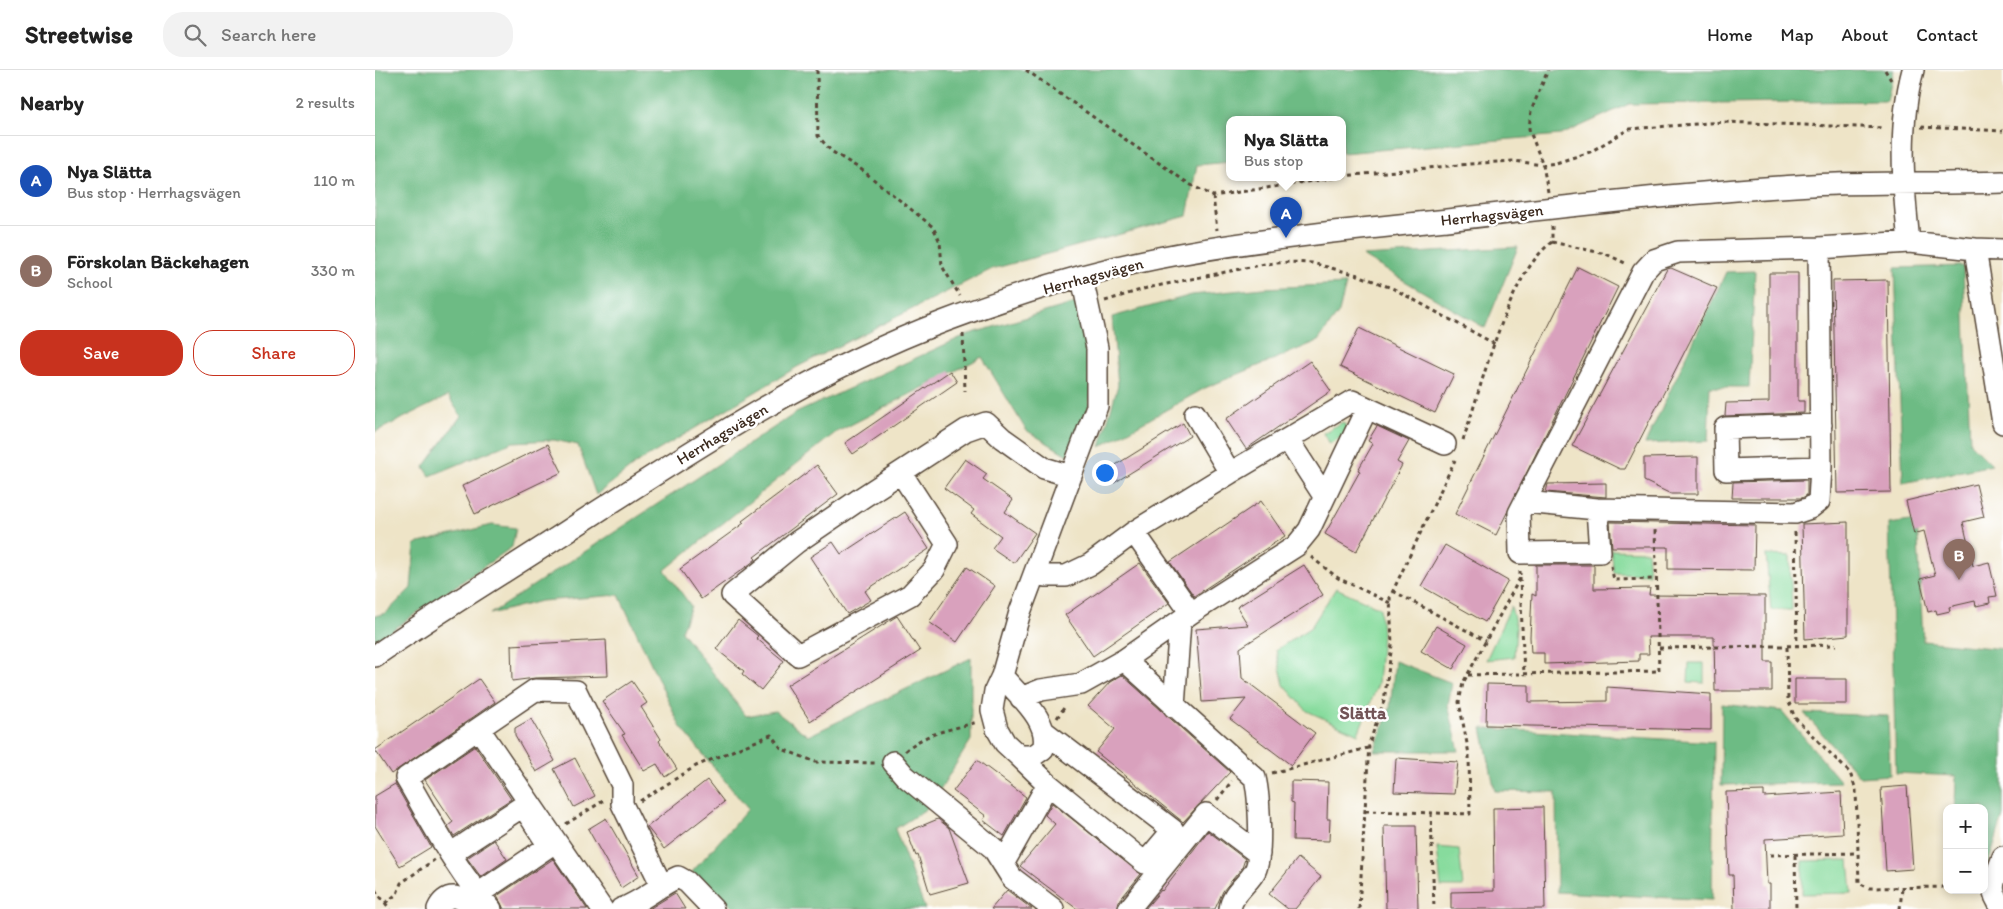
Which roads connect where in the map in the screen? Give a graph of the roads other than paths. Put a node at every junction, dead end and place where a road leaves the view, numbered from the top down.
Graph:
1 (1913, 70) edge
2 (2003, 182) edge
3 (1903, 184) junction
4 (1909, 242) junction
5 (1819, 248) junction
6 (1975, 249) junction
7 (2003, 250) edge
8 (1082, 278) junction
9 (1995, 322) edge
10 (1999, 374) edge
11 (1367, 408) junction
12 (1195, 414) dead end
13 (2003, 423) edge
14 (1821, 426) junction
15 (1288, 440) junction
16 (1455, 447) road end
17 (1821, 467) junction
18 (901, 473) junction
19 (1230, 473) junction
20 (1071, 476) junction
21 (1324, 496) junction
22 (1522, 507) junction
23 (1597, 509) junction
24 (1134, 532) junction
25 (1037, 570) junction
26 (1185, 617) junction
27 (375, 656) edge
28 (1124, 660) junction
29 (1002, 676) junction
30 (1021, 698) junction
31 (1174, 707) junction
32 (479, 729) junction
33 (1046, 732) junction
34 (1019, 756) junction
35 (893, 762) dead end
36 (1048, 784) junction
37 (450, 854) junction
38 (1259, 854) junction
39 (2003, 857) edge
40 (1003, 864) junction
41 (661, 884) junction
42 (476, 904) edge
43 (438, 909) edge
44 (602, 909) edge
45 (621, 909) edge
46 (713, 909) edge
47 (1053, 909) edge
48 (1129, 909) edge
49 (1230, 909) edge
50 (2003, 909) edge

1 - 3 street
2 - 3 street, Herrhagsvägen
3 - 4 street
3 - 8 street, Herrhagsvägen
4 - 5 street
4 - 6 street
5 - 14 street
5 - 22 street
6 - 7 street
6 - 9 street
8 - 20 street
8 - 27 street, Herrhagsvägen
9 - 10 street
10 - 13 street
11 - 15 street
11 - 16 street
11 - 21 street
12 - 19 street
14 - 17 street
14 - 17 street
15 - 19 street
15 - 21 street
17 - 23 street
18 - 18 street
18 - 20 street
19 - 24 street
20 - 25 street
21 - 26 street
22 - 23 street
22 - 23 street
24 - 25 street
24 - 26 street
25 - 29 street
26 - 28 street
26 - 31 street
28 - 30 street
28 - 31 street
29 - 30 street
29 - 34 street
30 - 33 street
31 - 38 street
32 - 37 street
32 - 41 street
32 - 44 street
33 - 34 street
33 - 36 street
34 - 36 street
35 - 40 street
36 - 40 street
37 - 42 street
37 - 42 street
38 - 48 street
38 - 49 street
39 - 50 street
40 - 47 street
41 - 45 street
41 - 46 street
42 - 43 street

